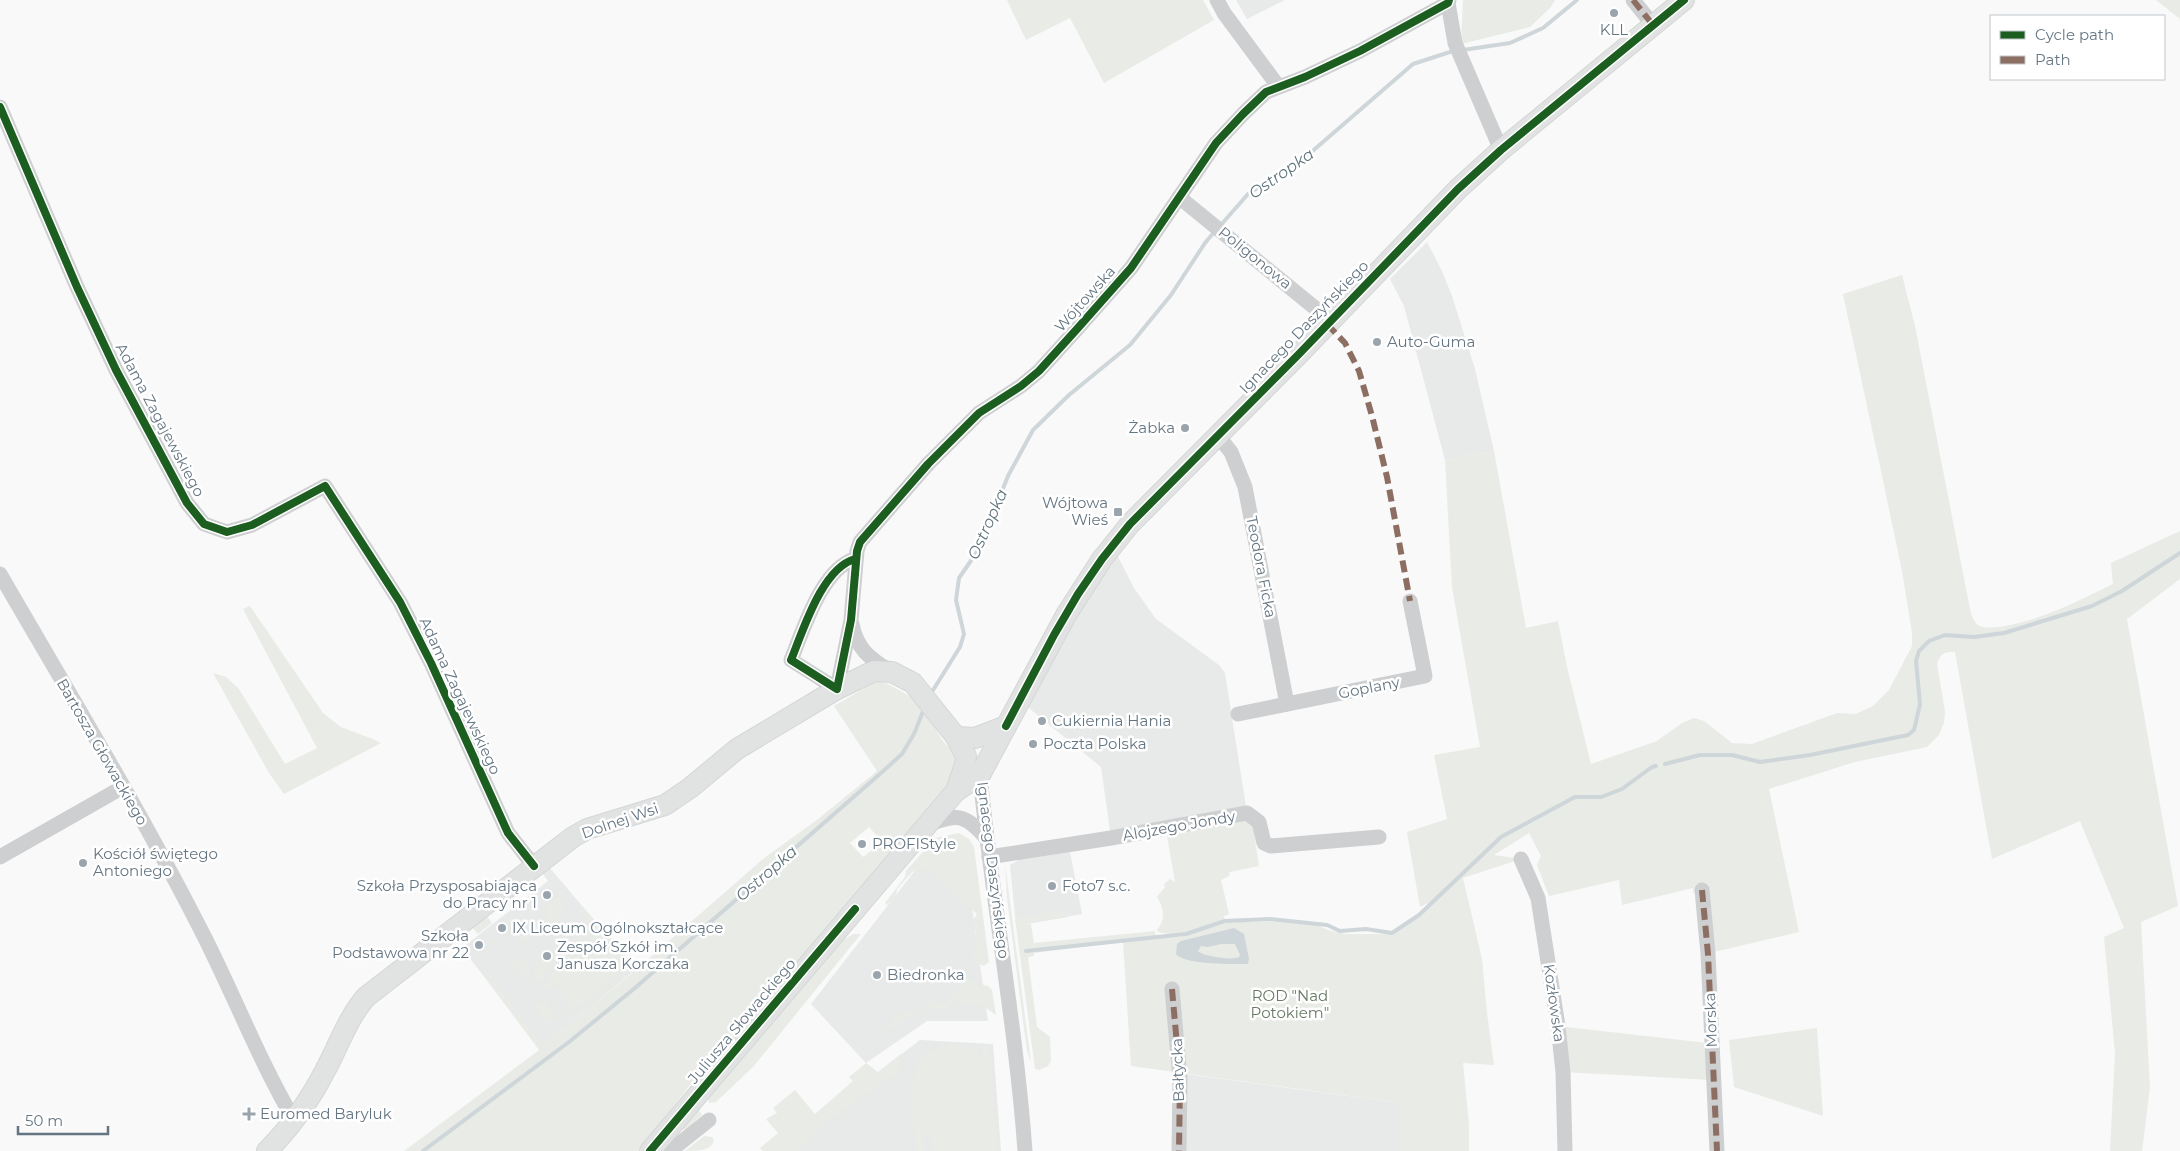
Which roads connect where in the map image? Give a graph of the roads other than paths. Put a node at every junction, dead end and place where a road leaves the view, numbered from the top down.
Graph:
1 (1217, 0) edge
2 (1633, 0) edge
3 (1684, 0) edge
4 (1449, 1) edge
5 (1653, 25) junction
6 (1278, 86) junction
7 (0, 107) edge
8 (1501, 150) junction
9 (1179, 197) junction
10 (1331, 320) junction
11 (1218, 436) junction
12 (855, 559) junction
13 (0, 574) edge
14 (1410, 600) dead end
15 (851, 620) junction
16 (892, 672) junction
17 (837, 689) junction
18 (1287, 704) junction
19 (1238, 714) dead end
20 (1006, 726) junction
21 (956, 737) junction
22 (966, 756) junction
23 (980, 775) junction
24 (123, 787) junction
25 (956, 791) junction
26 (928, 824) junction
27 (1379, 836) dead end
28 (986, 838) junction
29 (0, 857) edge
30 (989, 857) junction
31 (1521, 859) dead end
32 (534, 866) junction
33 (1702, 890) dead end
34 (1172, 989) dead end
35 (294, 1120) junction
36 (709, 1120) dead end
37 (267, 1151) edge
38 (650, 1151) edge
39 (670, 1151) edge
40 (1025, 1151) edge
41 (1179, 1151) edge
42 (1565, 1151) edge
43 (1717, 1151) edge

1 - 6 street
2 - 5 street
3 - 5 main road, Ignacego Daszyńskiego
4 - 6 street, Wójtowska
4 - 8 street
5 - 8 main road, Ignacego Daszyńskiego
6 - 9 street, Wójtowska
7 - 32 street, Adama Zagajewskiego
8 - 10 main road, Ignacego Daszyńskiego
9 - 10 street, Poligonowa
9 - 12 street, Wójtowska
10 - 11 main road, Ignacego Daszyńskiego
11 - 18 street, Teodora Ficka
11 - 20 main road, Ignacego Daszyńskiego
12 - 15 street, Wójtowska
12 - 17 street
13 - 24 street, Bartosza Głowackiego
14 - 18 street, Goplany
15 - 16 street, Wójtowska
15 - 17 street, Wójtowska
16 - 17 main road, Dolnej Wsi
16 - 21 main road
17 - 32 main road, Dolnej Wsi
18 - 19 street, Goplany
20 - 21 main road
20 - 23 main road, Ignacego Daszyńskiego
21 - 22 main road
22 - 23 street
22 - 25 main road, Juliusza Słowackiego
23 - 25 main road, Juliusza Słowackiego
23 - 28 street, Ignacego Daszyńskiego
24 - 29 street
24 - 35 street, Bartosza Głowackiego
25 - 26 main road, Juliusza Słowackiego
26 - 28 street
26 - 38 main road, Juliusza Słowackiego
27 - 30 street, Alojzego Jondy
28 - 30 street, Ignacego Daszyńskiego
30 - 40 street, Ignacego Daszyńskiego
31 - 42 street, Kozłowska
32 - 35 main road, Dolnej Wsi
33 - 43 street, Morska
34 - 41 street, Bałtycka
35 - 37 main road, Dolnej Wsi
36 - 39 street

